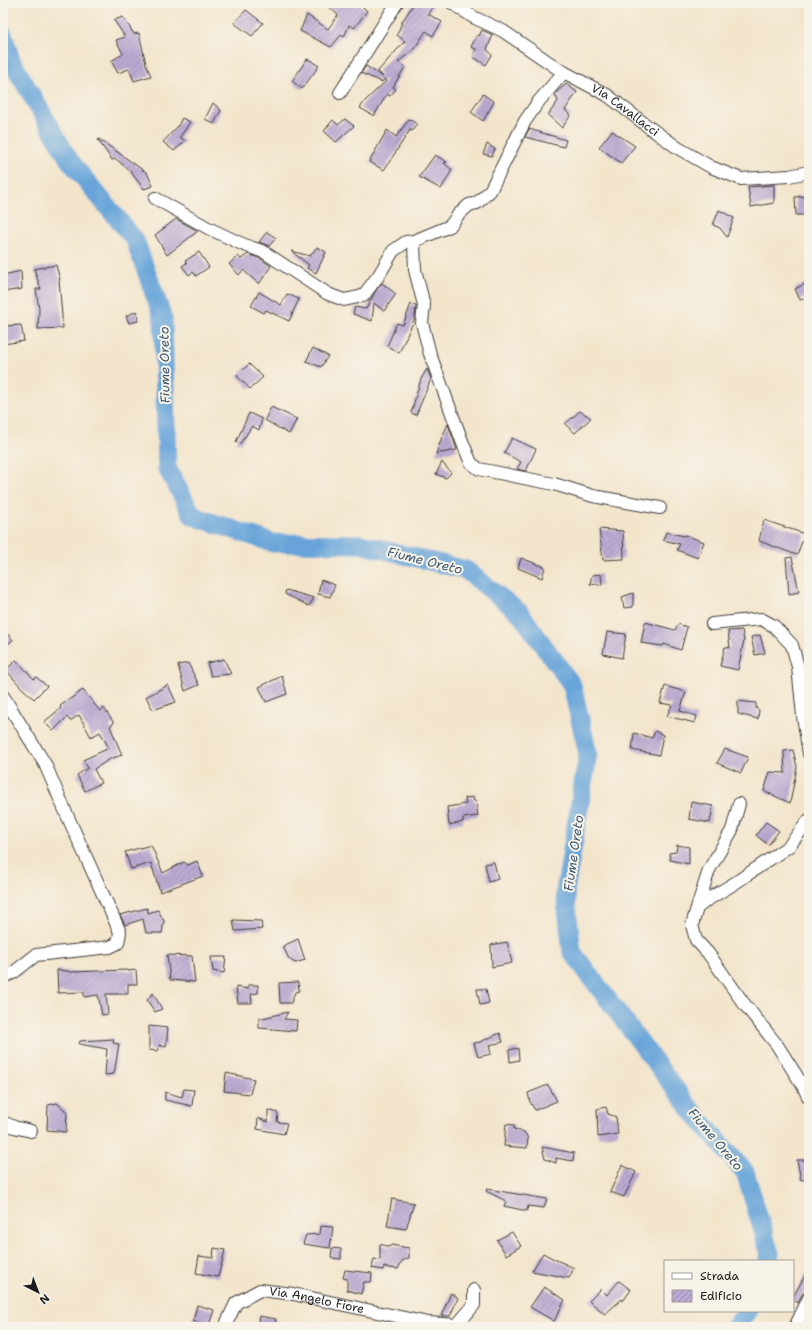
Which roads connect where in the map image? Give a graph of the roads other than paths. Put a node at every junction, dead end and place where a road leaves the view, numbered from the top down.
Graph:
1 (397, 3) edge
2 (452, 3) edge
3 (564, 72) junction
4 (340, 93) dead end
5 (809, 172) edge
6 (155, 198) dead end
7 (414, 241) junction
8 (660, 508) dead end
9 (712, 624) dead end
10 (3, 696) edge
11 (809, 754) edge
12 (739, 804) dead end
13 (809, 820) edge
14 (697, 908) junction
15 (3, 977) edge
16 (809, 1098) edge
17 (3, 1122) edge
18 (31, 1131) dead end
19 (474, 1290) dead end
20 (809, 1298) edge
21 (801, 1324) edge
22 (226, 1327) edge

1 - 4 street
2 - 3 street, Via Cavallacci
3 - 5 street, Via Cavallacci
3 - 7 street
6 - 7 street
7 - 8 street
9 - 11 street
10 - 15 street
12 - 14 street
13 - 14 street
14 - 16 street
17 - 18 street
19 - 22 street, Via Angelo Fiore
20 - 21 street

